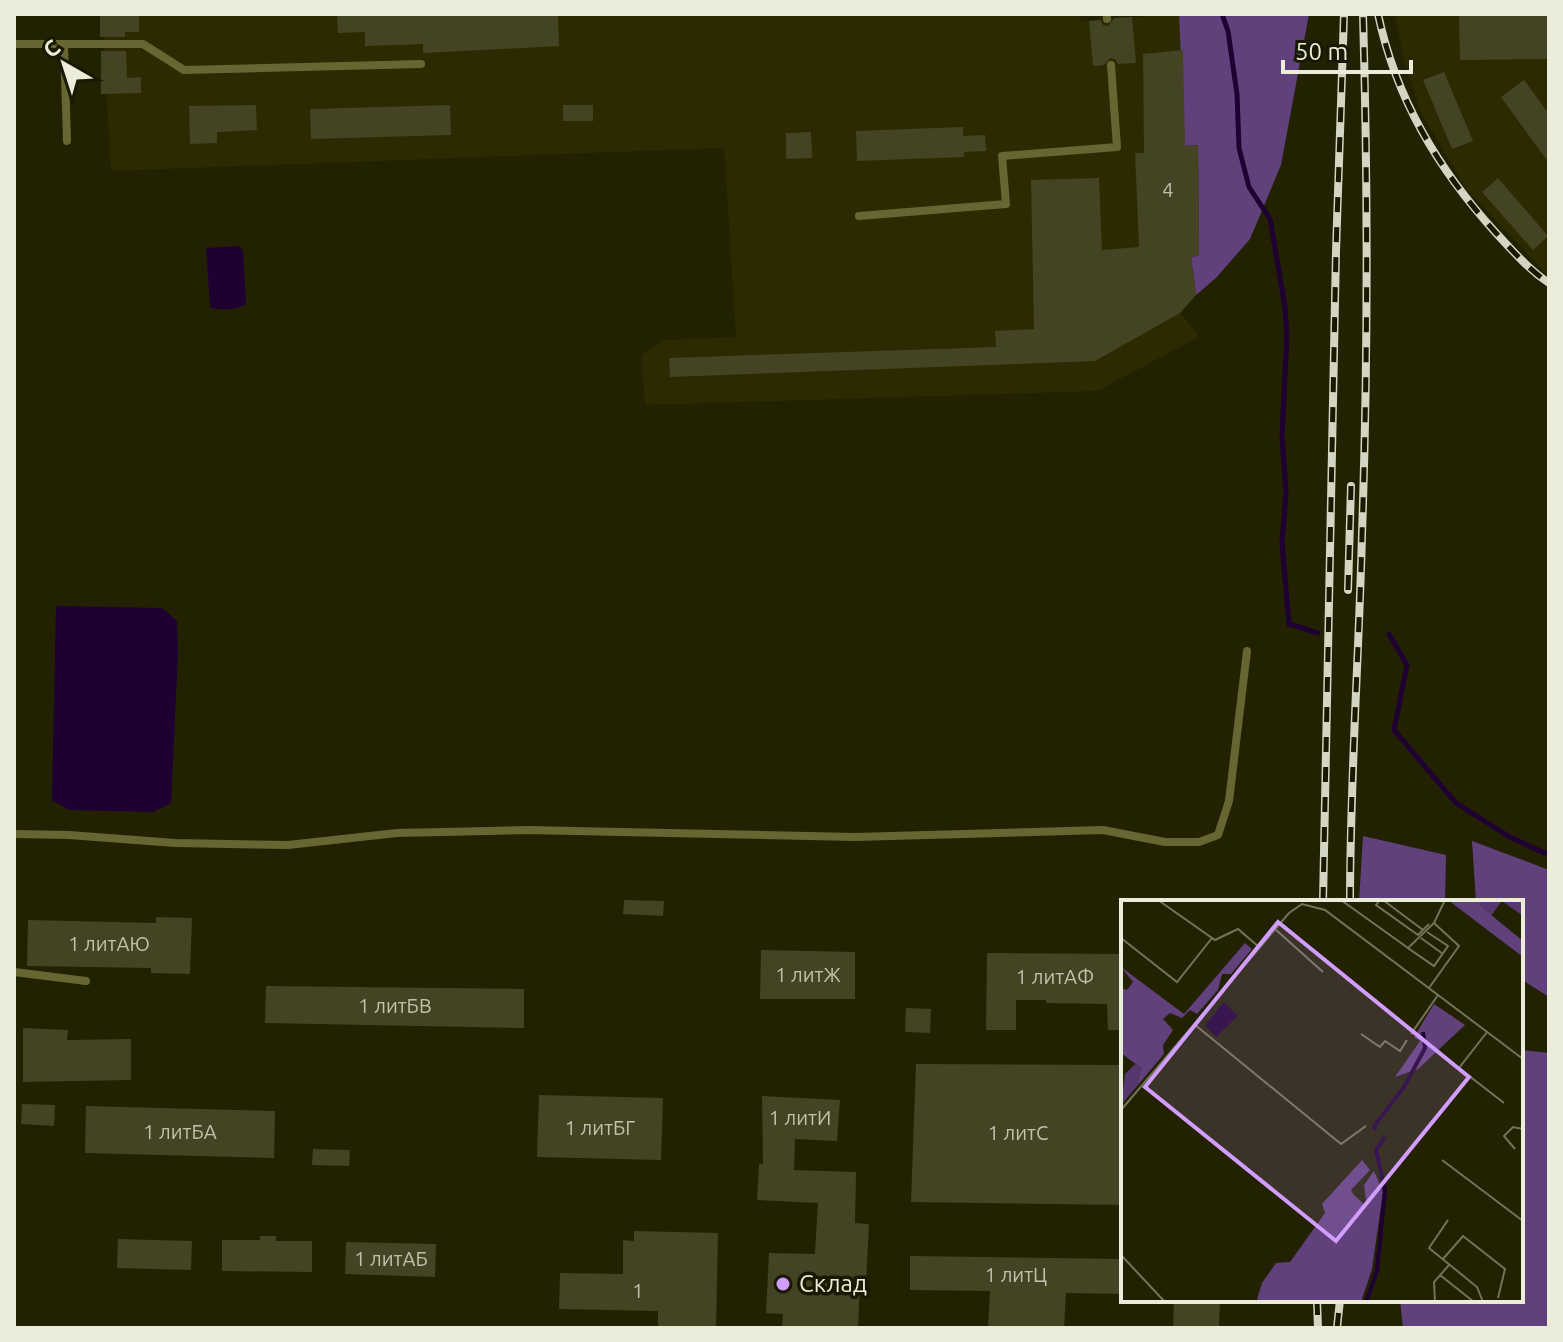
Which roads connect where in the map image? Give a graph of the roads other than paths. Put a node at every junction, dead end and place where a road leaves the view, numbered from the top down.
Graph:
1 (14, 44) edge
2 (64, 45) junction
3 (421, 64) dead end
4 (1111, 65) dead end
5 (67, 141) dead end
6 (859, 216) dead end
7 (1247, 651) dead end
8 (14, 834) edge
9 (14, 972) edge
10 (86, 981) dead end

1 - 2 lane
2 - 3 lane
2 - 5 lane
4 - 6 lane
7 - 8 lane
9 - 10 lane

